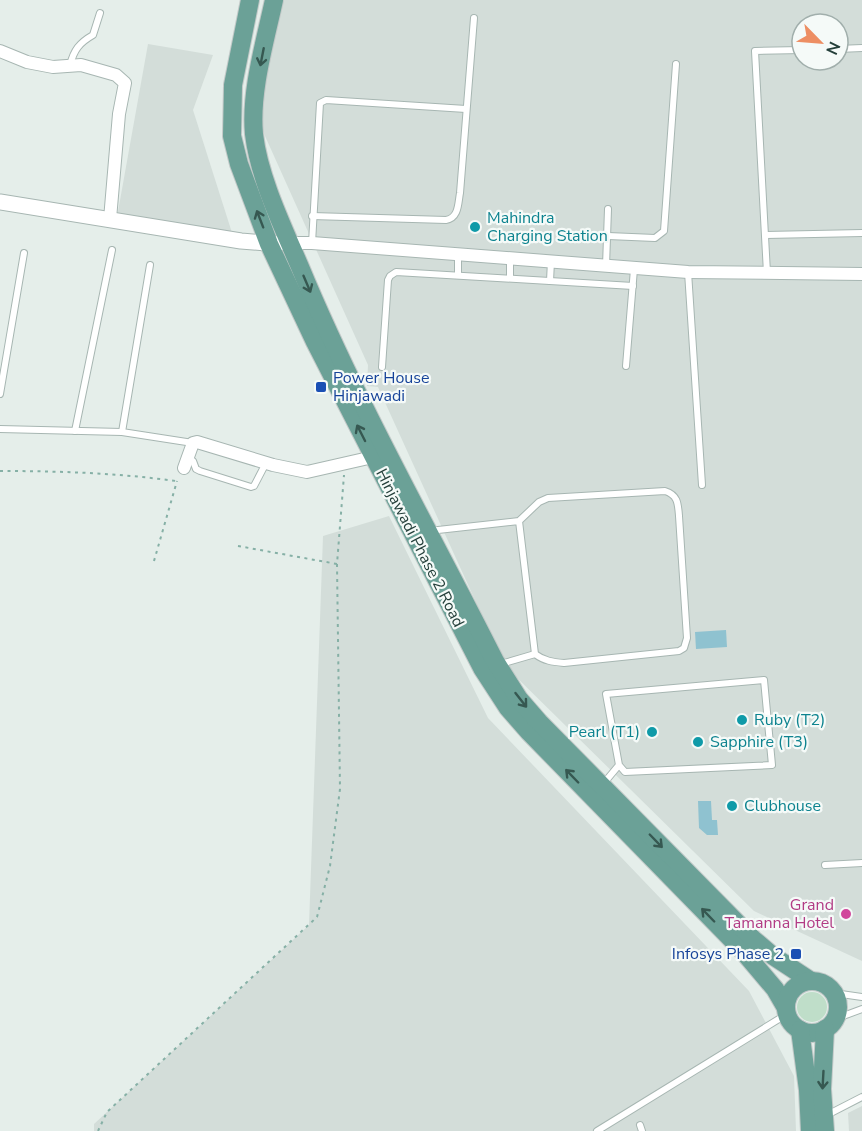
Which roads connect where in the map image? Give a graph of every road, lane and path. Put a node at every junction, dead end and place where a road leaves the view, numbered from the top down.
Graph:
1 (250, 0) edge
2 (274, 0) edge
3 (100, 13) dead end
4 (474, 18) dead end
5 (790, 50) edge
6 (0, 51) edge
7 (676, 64) dead end
8 (70, 66) junction
9 (466, 109) junction
10 (0, 202) edge
11 (608, 209) dead end
12 (312, 216) junction
13 (110, 219) junction
14 (862, 233) edge
15 (766, 235) junction
16 (608, 236) junction
17 (290, 243) junction
18 (312, 243) junction
19 (269, 244) junction
20 (112, 250) dead end
21 (24, 254) dead end
22 (458, 254) junction
23 (510, 258) junction
24 (551, 261) junction
25 (150, 265) dead end
26 (606, 266) junction
27 (634, 269) junction
28 (688, 272) junction
29 (767, 273) junction
30 (862, 274) edge
31 (458, 275) junction
32 (510, 278) junction
33 (550, 281) junction
34 (633, 286) junction
35 (626, 366) dead end
36 (382, 367) dead end
37 (0, 394) edge
38 (0, 429) edge
39 (75, 431) junction
40 (122, 432) junction
41 (193, 443) junction
42 (373, 457) junction
43 (266, 463) junction
44 (186, 464) joint
45 (346, 464) junction
46 (0, 471) edge
47 (702, 485) dead end
48 (519, 521) junction
49 (429, 531) junction
50 (238, 546) dead end
51 (154, 561) dead end
52 (337, 564) junction
53 (535, 654) junction
54 (497, 673) junction
55 (619, 765) junction
56 (602, 786) junction
57 (862, 863) edge
58 (825, 865) dead end
59 (811, 981) junction
60 (834, 993) junction
61 (862, 998) edge
62 (862, 1009) edge
63 (787, 1011) junction
64 (830, 1024) junction
65 (800, 1030) junction
66 (862, 1097) edge
67 (824, 1124) edge
68 (98, 1131) edge
69 (597, 1131) edge
70 (810, 1131) edge

19 -> 1 main road, Hinjawadi Phase 2 Road
2 -> 17 main road, Hinjawadi Phase 2 Road
3 - 8 lane
4 - 9 lane
5 - 15 lane
6 - 8 street
7 - 16 lane
8 - 13 street
9 - 12 lane
9 - 12 lane
10 - 13 street
11 - 16 lane
12 - 18 lane
13 - 19 street
14 - 15 lane
15 - 29 lane
16 - 26 lane
17 - 18 street
17 - 19 street
17 -> 49 main road, Hinjawadi Phase 2 Road
18 - 22 street
42 -> 19 main road, Hinjawadi Phase 2 Road
20 - 39 lane
21 - 37 lane
22 - 23 street
22 - 31 lane
23 - 24 street
23 - 32 lane
24 - 26 street
24 - 33 lane
25 - 40 lane
26 - 27 street
27 - 28 street
27 - 34 lane
28 - 29 street
28 - 47 lane
29 - 30 street
31 - 32 lane
31 - 36 lane
32 - 33 lane
33 - 34 lane
34 - 35 lane
38 - 39 lane
39 - 40 lane
40 - 41 lane
41 - 43 street
41 - 44 street
42 - 45 street
42 - 54 main road, Hinjawadi Phase 2 Road
43 - 44 lane
43 - 45 street
45 - 52 path
46 - 51 path
48 - 49 lane
48 - 53 lane
48 - 53 lane
49 - 54 main road, Hinjawadi Phase 2 Road
50 - 52 path
52 - 68 path
53 - 54 lane
54 -> 56 main road, Hinjawadi Phase 2 Road
63 -> 54 main road, Hinjawadi Phase 2 Road
55 - 55 lane
55 - 56 lane
56 -> 59 main road, Hinjawadi Phase 2 Road
57 - 58 lane
59 - 60 main road
59 - 63 main road
60 - 61 lane
60 - 64 main road
62 - 64 lane
63 - 65 main road
63 - 69 lane
64 - 65 main road
64 -> 67 main road
65 - 70 main road
66 - 67 lane

